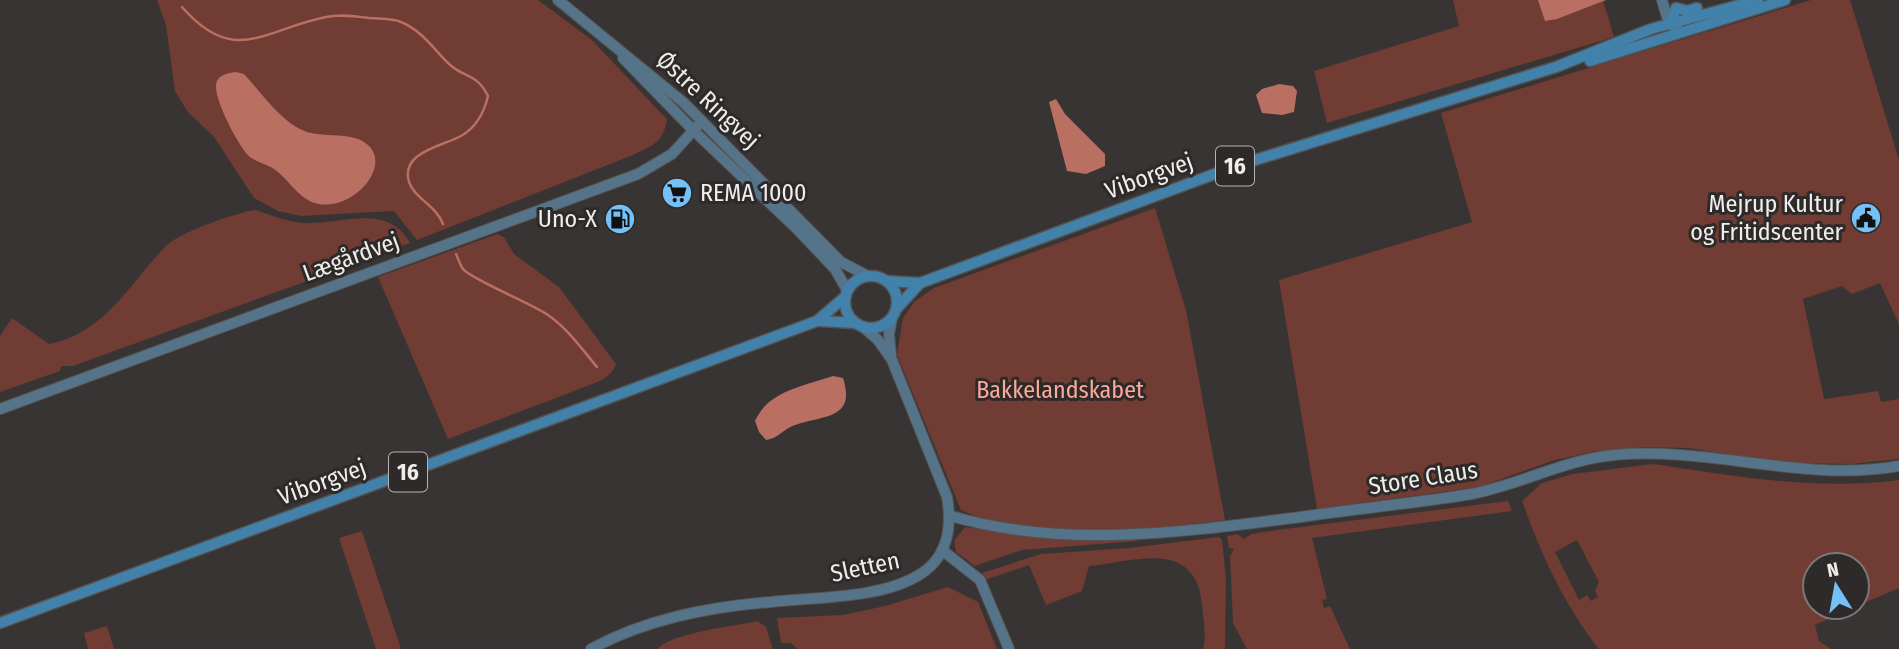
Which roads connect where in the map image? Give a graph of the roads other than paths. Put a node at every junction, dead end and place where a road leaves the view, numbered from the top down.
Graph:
1 (558, 0) edge
2 (1662, 0) edge
3 (1730, 0) edge
4 (1758, 0) edge
5 (1785, 0) edge
6 (1674, 4) edge
7 (1672, 22) junction
8 (1690, 32) junction
9 (608, 42) junction
10 (1601, 59) junction
11 (1556, 67) junction
12 (702, 121) junction
13 (694, 131) junction
14 (867, 276) junction
15 (886, 281) junction
16 (920, 284) junction
17 (847, 293) junction
18 (894, 313) junction
19 (817, 321) junction
20 (860, 325) junction
21 (892, 360) junction
22 (0, 409) edge
23 (1899, 466) edge
24 (951, 516) junction
25 (942, 550) junction
26 (0, 623) edge
27 (591, 649) edge
28 (1009, 649) edge

1 - 9 street, Østre Ringvej
2 - 7 street
3 - 6 main road
4 - 7 main road, Viborgvej / 16
5 - 8 main road, Viborgvej / 16
6 - 7 main road
7 - 8 street
7 - 10 main road
7 - 11 main road, Viborgvej / 16
8 - 10 main road, Viborgvej / 16
9 - 12 street, Østre Ringvej
9 - 13 street, Østre Ringvej
10 - 11 main road, Viborgvej / 16
11 - 16 main road, Viborgvej / 16
12 - 13 street, Lægårdvej
12 - 14 street, Østre Ringvej
13 - 17 street, Østre Ringvej
13 - 22 street, Lægårdvej
14 - 15 main road, 16
14 - 17 main road, 16
15 - 16 main road, Viborgvej / 16
15 - 18 main road
16 - 18 main road, Viborgvej / 16
17 - 19 main road, Viborgvej / 16
17 - 20 main road
18 - 20 main road, 16
18 - 21 street
19 - 20 main road, Viborgvej / 16
19 - 26 main road, Viborgvej / 16
20 - 21 street
21 - 24 street
23 - 24 street, Store Claus
24 - 25 street, Sletten
25 - 27 street, Sletten
25 - 28 street

